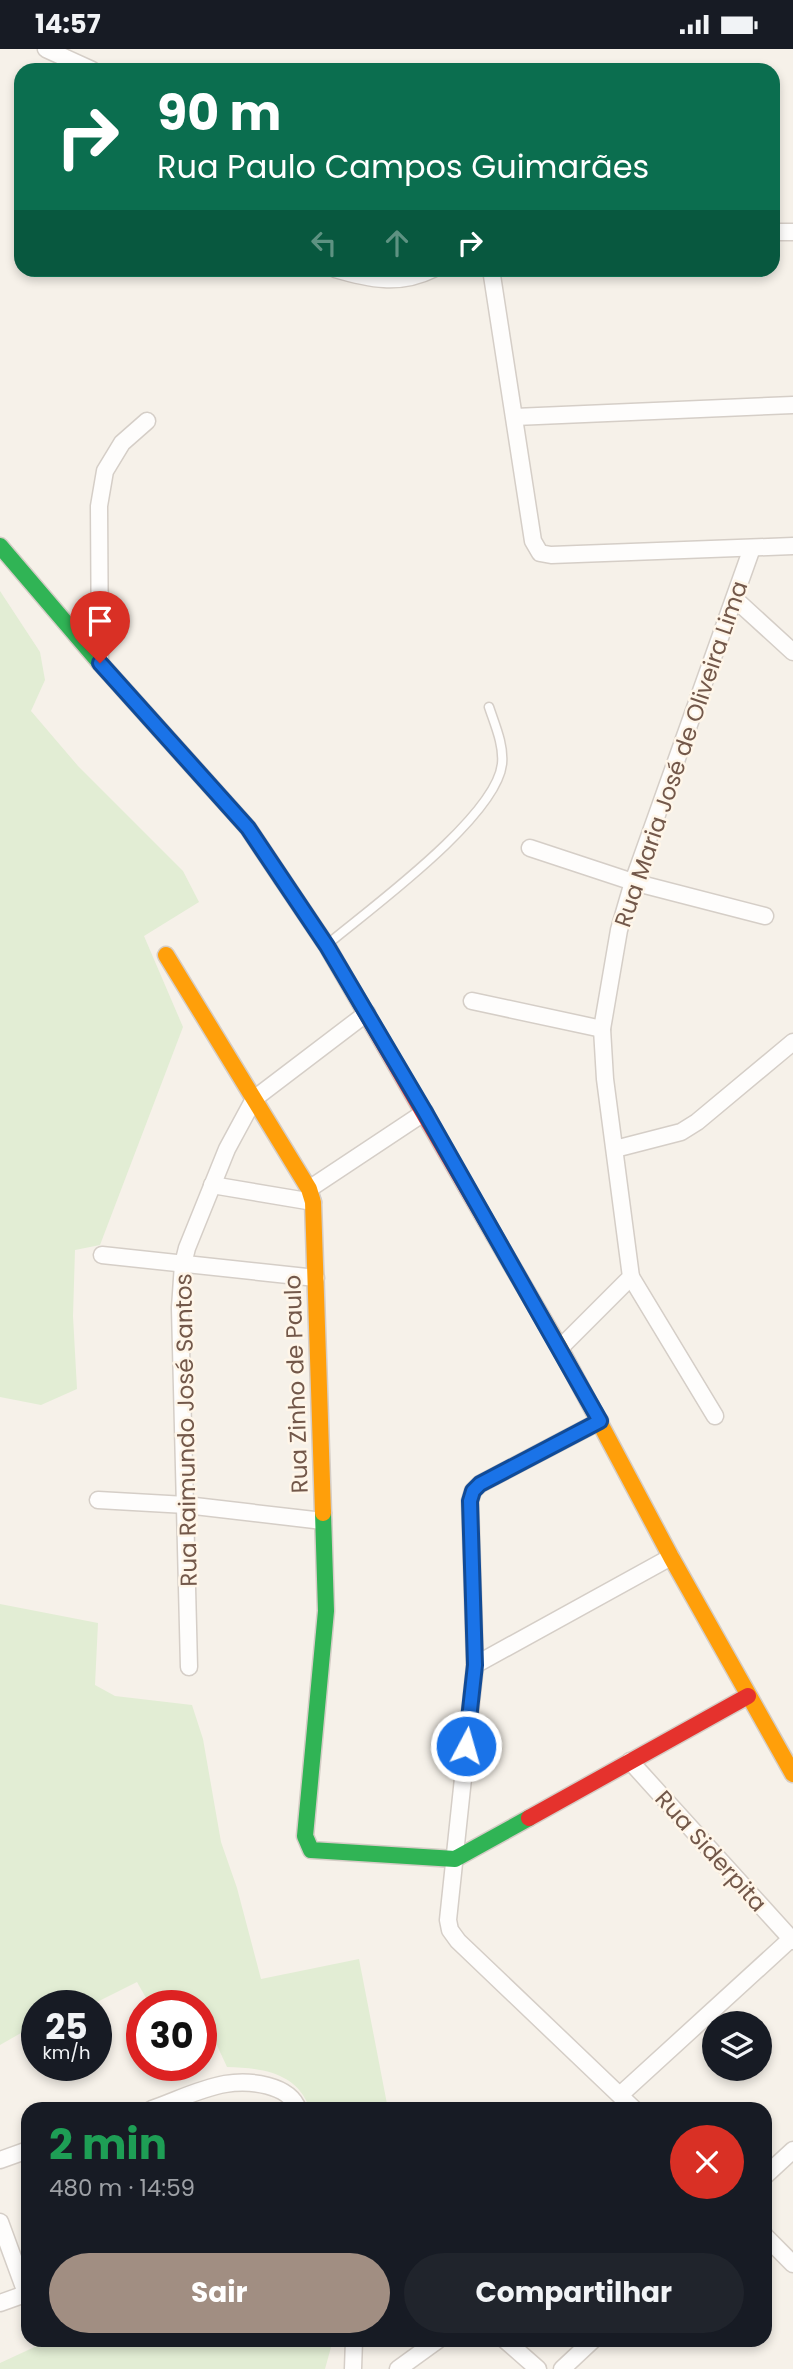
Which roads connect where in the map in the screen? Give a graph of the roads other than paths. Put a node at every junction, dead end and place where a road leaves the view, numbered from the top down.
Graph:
1 (46, 49) edge
2 (77, 63) edge
3 (371, 277) edge
4 (416, 277) edge
5 (492, 277) edge
6 (793, 405) edge
7 (515, 417) junction
8 (146, 421) dead end
9 (0, 545) edge
10 (793, 546) edge
11 (752, 548) junction
12 (736, 600) junction
13 (793, 652) edge
14 (100, 663) junction
15 (489, 707) dead end
16 (530, 848) dead end
17 (633, 882) junction
18 (765, 916) dead end
19 (327, 946) junction
20 (166, 955) dead end
21 (472, 1001) dead end
22 (367, 1013) junction
23 (602, 1029) junction
24 (793, 1042) edge
25 (254, 1099) junction
26 (425, 1112) junction
27 (615, 1149) junction
28 (212, 1185) junction
29 (311, 1196) junction
30 (102, 1255) dead end
31 (183, 1264) junction
32 (631, 1277) junction
33 (316, 1278) junction
34 (560, 1348) junction
35 (715, 1416) dead end
36 (600, 1421) junction
37 (98, 1500) dead end
38 (186, 1505) junction
39 (323, 1521) junction
40 (671, 1557) junction
41 (475, 1665) junction
42 (189, 1667) dead end
43 (748, 1696) junction
44 (630, 1761) junction
45 (793, 1774) edge
46 (455, 1859) junction
47 (792, 1939) edge
48 (620, 2095) junction
49 (172, 2102) edge
50 (296, 2102) edge
51 (627, 2102) edge
52 (793, 2150) edge
53 (21, 2152) edge
54 (0, 2159) edge
55 (772, 2170) edge
56 (0, 2222) edge
57 (772, 2243) edge
58 (793, 2264) edge
59 (21, 2277) edge
60 (21, 2295) edge
61 (0, 2302) edge
62 (354, 2347) edge
63 (428, 2347) edge
64 (513, 2347) edge
65 (586, 2347) edge
66 (353, 2369) edge
67 (398, 2369) edge
68 (538, 2369) edge
69 (562, 2369) edge

1 - 2 street
3 - 4 street
5 - 7 street
6 - 7 street
7 - 11 street
8 - 14 street
9 - 14 street
10 - 11 street
11 - 12 street, Rua Maria José de Oliveira Lima
12 - 13 street
12 - 17 street, Rua Maria José de Oliveira Lima
14 - 19 street
15 - 19 lane
16 - 17 street
17 - 18 street
17 - 23 street, Rua Maria José de Oliveira Lima
19 - 22 street
20 - 25 street, Rua Zinho de Paulo
21 - 23 street
22 - 25 street, Rua Raimundo José Santos
22 - 26 street
23 - 27 street, Rua Maria José de Oliveira Lima
24 - 27 street
25 - 28 street, Rua Raimundo José Santos
25 - 29 street, Rua Zinho de Paulo
26 - 29 street
26 - 34 street
27 - 32 street, Rua Maria José de Oliveira Lima
28 - 29 street
28 - 31 street, Rua Raimundo José Santos
29 - 33 street, Rua Zinho de Paulo
30 - 31 street
31 - 33 street
31 - 38 street, Rua Raimundo José Santos
32 - 34 street
32 - 35 street
33 - 39 street, Rua Zinho de Paulo
34 - 36 street
36 - 40 street
36 - 41 street
37 - 38 street
38 - 39 street
38 - 42 street, Rua Raimundo José Santos
39 - 46 street, Rua Zinho de Paulo
40 - 41 street
40 - 43 street
41 - 46 street
43 - 44 street
43 - 45 street
44 - 46 street
44 - 47 street, Rua Siderpita
46 - 48 street
47 - 48 street
48 - 51 street
49 - 50 street
52 - 55 street
53 - 54 street
56 - 59 street
57 - 58 street
60 - 61 street
62 - 66 street
63 - 67 street
64 - 68 street
65 - 69 street

